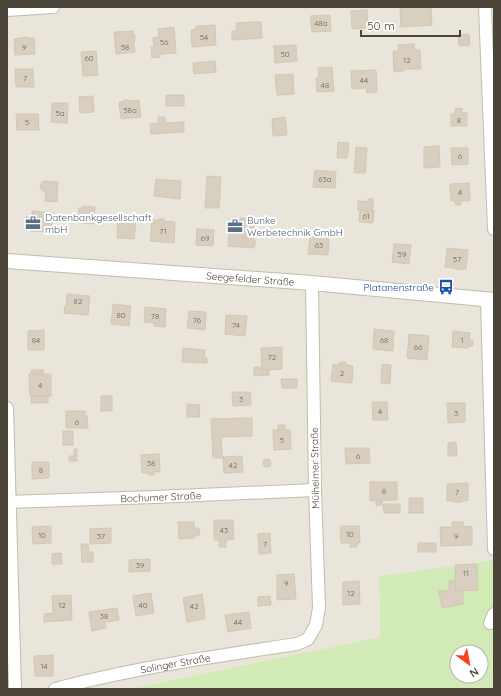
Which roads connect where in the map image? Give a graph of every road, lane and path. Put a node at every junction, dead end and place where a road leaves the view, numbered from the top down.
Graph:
1 (53, 7) edge
2 (485, 7) edge
3 (7, 10) edge
4 (494, 229) edge
5 (7, 261) edge
6 (312, 283) junction
7 (491, 300) edge
8 (7, 408) edge
9 (315, 490) junction
10 (8, 502) edge
11 (494, 549) edge
12 (297, 644) joint
13 (14, 689) edge
14 (54, 689) edge

1 - 3 street
2 - 4 street
5 - 6 street, Seegefelder Straße
6 - 7 street, Seegefelder Straße
6 - 9 street, Mülheimer Straße
7 - 11 street
8 - 10 street
9 - 10 street, Bochumer Straße
9 - 12 street, Mülheimer Straße
10 - 13 street
12 - 14 street, Solinger Straße

